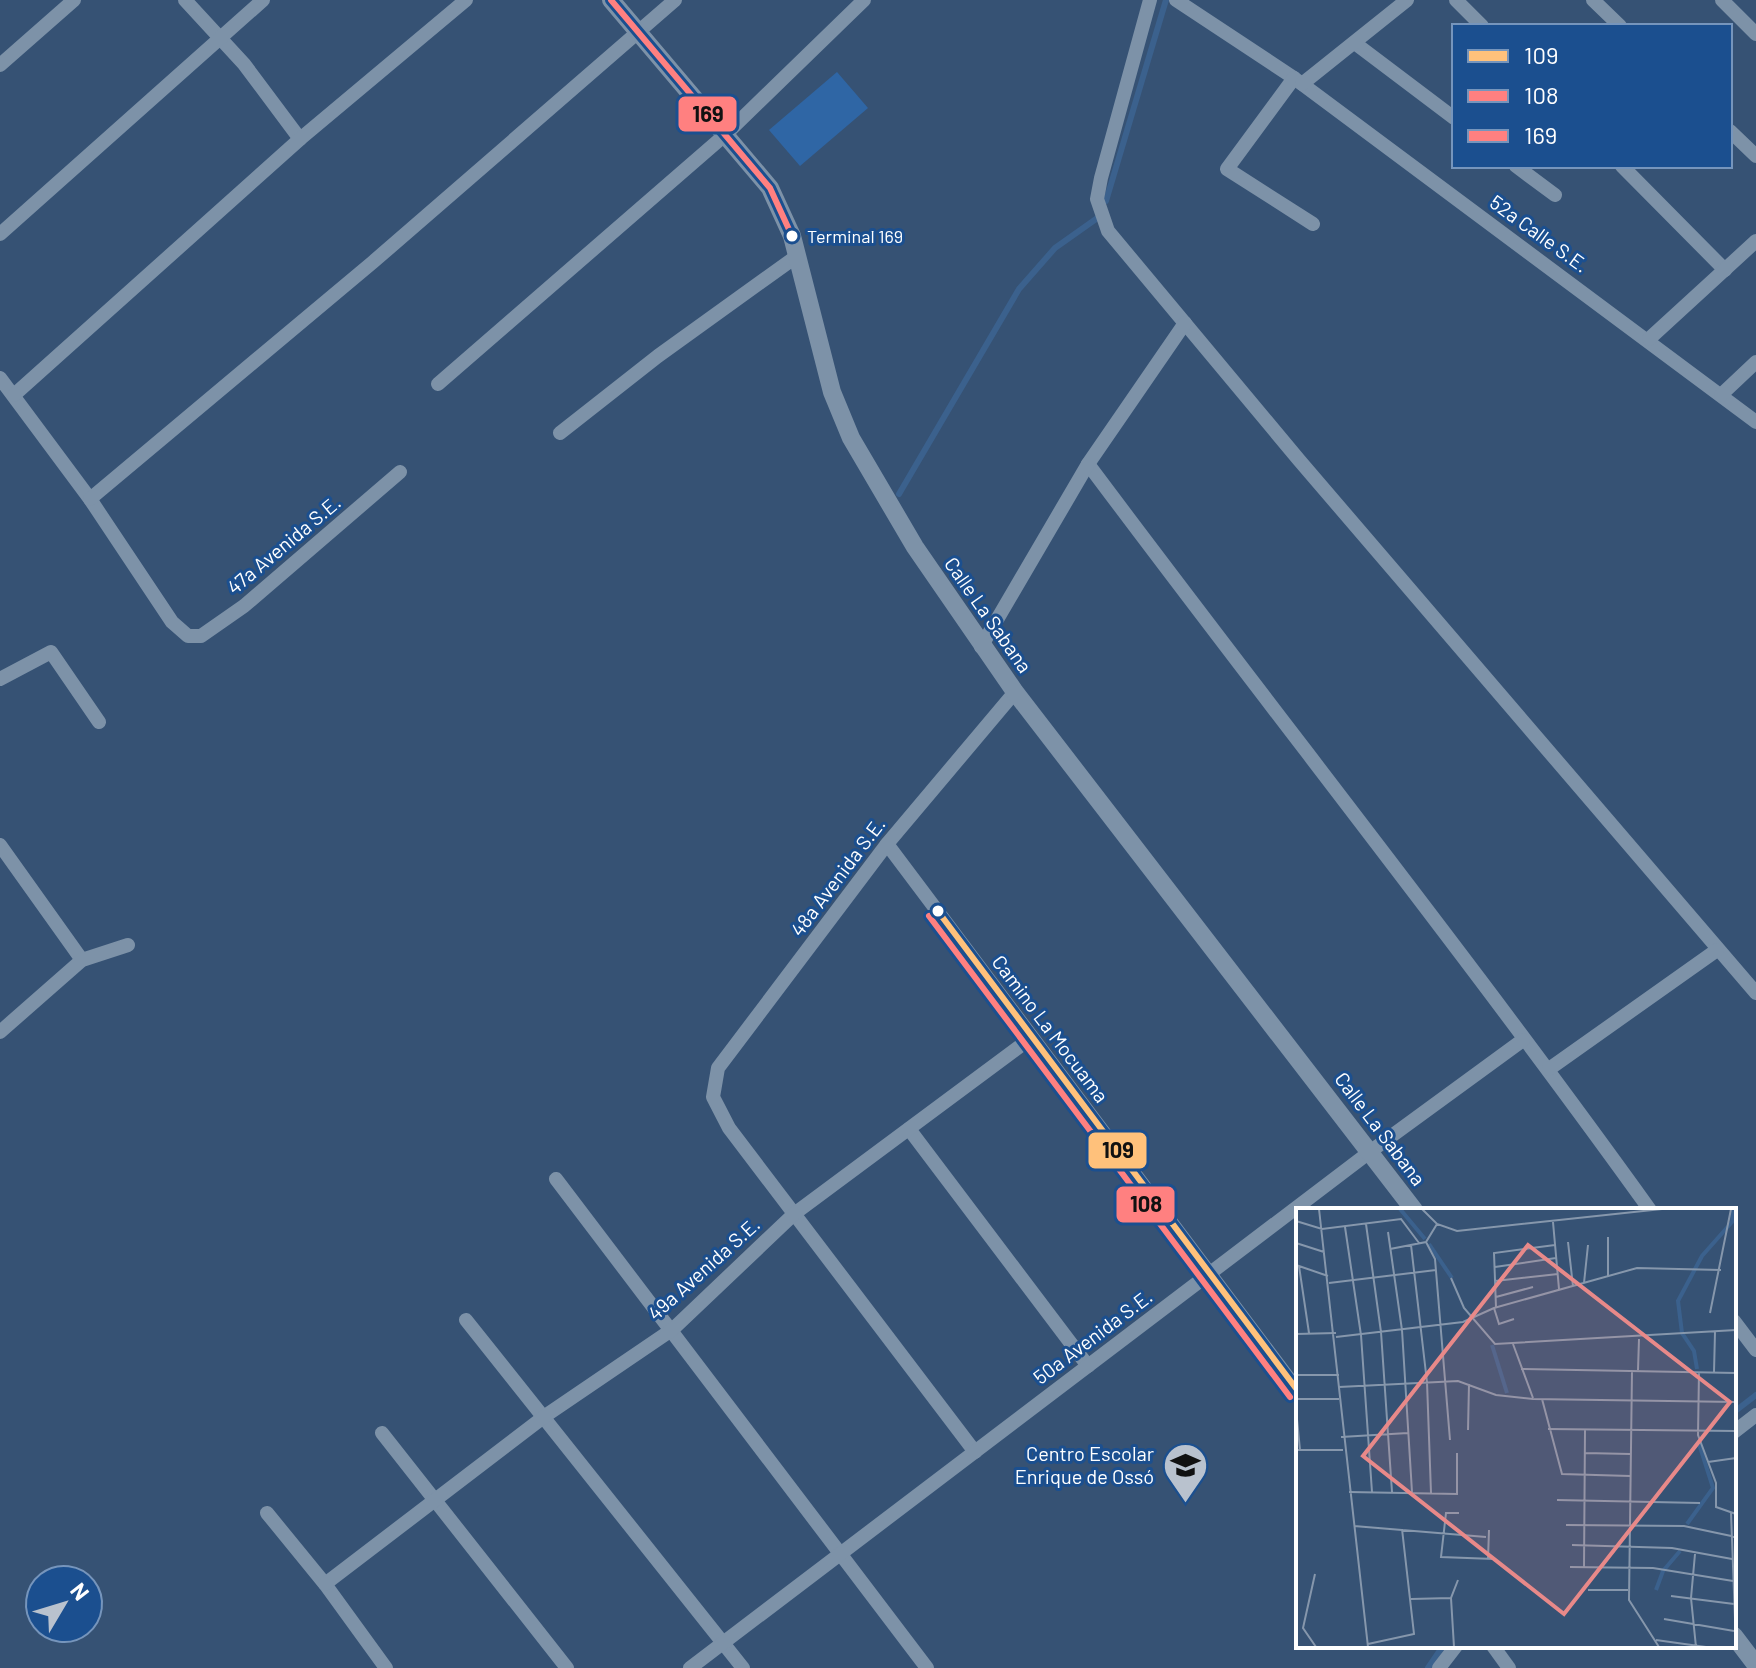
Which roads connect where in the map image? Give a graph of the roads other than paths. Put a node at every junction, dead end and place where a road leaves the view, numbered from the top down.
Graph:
1 (74, 0) edge
2 (185, 0) edge
3 (263, 0) edge
4 (466, 0) edge
5 (611, 0) edge
6 (675, 0) edge
7 (864, 0) edge
8 (1150, 0) edge
9 (1176, 0) edge
10 (1407, 0) edge
11 (1456, 0) edge
12 (1593, 0) edge
13 (1722, 0) edge
14 (1480, 24) edge
15 (1618, 24) edge
16 (640, 33) junction
17 (1756, 34) edge
18 (221, 38) junction
19 (1356, 44) junction
20 (0, 65) edge
21 (1298, 81) junction
22 (1452, 116) edge
23 (1732, 133) edge
24 (726, 134) junction
25 (300, 139) junction
26 (1756, 156) edge
27 (1519, 168) edge
28 (1624, 168) edge
29 (1555, 195) dead end
30 (1313, 224) dead end
31 (0, 234) edge
32 (1756, 241) edge
33 (797, 256) junction
34 (1725, 270) junction
35 (1185, 323) junction
36 (1649, 339) junction
37 (1756, 362) edge
38 (0, 378) edge
39 (438, 384) dead end
40 (14, 395) junction
41 (1721, 395) junction
42 (1756, 422) edge
43 (560, 433) dead end
44 (1088, 464) junction
45 (400, 472) dead end
46 (90, 499) junction
47 (981, 647) junction
48 (0, 679) edge
49 (1015, 692) junction
50 (99, 722) dead end
51 (887, 844) junction
52 (0, 845) edge
53 (128, 945) dead end
54 (1717, 950) junction
55 (82, 960) junction
56 (1756, 993) edge
57 (0, 1032) edge
58 (1031, 1038) junction
59 (1523, 1040) junction
60 (1549, 1069) junction
61 (909, 1129) junction
62 (1371, 1151) junction
63 (556, 1179) dead end
64 (1413, 1208) edge
65 (1649, 1208) edge
66 (794, 1214) junction
67 (1209, 1274) junction
68 (466, 1320) dead end
69 (1736, 1324) edge
70 (673, 1329) junction
71 (1756, 1350) edge
72 (1088, 1366) junction
73 (1296, 1388) edge
74 (1756, 1415) edge
75 (545, 1416) junction
76 (1736, 1430) edge
77 (382, 1433) dead end
78 (975, 1452) junction
79 (433, 1499) junction
80 (267, 1513) dead end
81 (842, 1553) junction
82 (325, 1584) junction
83 (1736, 1639) edge
84 (723, 1642) junction
85 (1454, 1648) edge
86 (1494, 1648) edge
87 (1756, 1665) edge
88 (386, 1668) edge
89 (567, 1668) edge
90 (690, 1668) edge
91 (743, 1668) edge
92 (927, 1668) edge
93 (1439, 1668) edge
94 (1509, 1668) edge

1 - 20 street
2 - 18 street
3 - 18 street
4 - 25 street
5 - 16 street, Calle La Sabana
6 - 16 street
7 - 24 street
8 - 35 street
9 - 21 street, 52a Calle S.E.
10 - 19 street
11 - 14 street
12 - 15 street
13 - 17 street
16 - 24 street, Calle La Sabana
16 - 46 street
18 - 25 street
18 - 31 street
19 - 21 street
19 - 22 street
21 - 30 street
21 - 36 street, 52a Calle S.E.
23 - 26 street
24 - 33 street, Calle La Sabana
24 - 39 street
25 - 40 street
27 - 29 street
28 - 34 street
32 - 34 street
33 - 43 street
33 - 47 street, Calle La Sabana
34 - 36 street
35 - 44 street
35 - 54 street
36 - 41 street, 52a Calle S.E.
37 - 41 street
38 - 40 street
40 - 46 street
41 - 42 street, 52a Calle S.E.
44 - 47 street
44 - 59 street
45 - 46 street, 47a Avenida S.E.
47 - 49 street, Calle La Sabana
48 - 50 street
49 - 51 street, 48a Avenida S.E.
49 - 62 street, Calle La Sabana
51 - 58 street, Camino La Mocuama
51 - 66 street, 48a Avenida S.E.
52 - 55 street
53 - 55 street
54 - 56 street
54 - 60 street
55 - 57 street
58 - 61 street, 49a Avenida S.E.
58 - 67 street, Camino La Mocuama
59 - 60 street
59 - 62 street, 50a Avenida S.E.
60 - 65 street
61 - 66 street, 49a Avenida S.E.
61 - 72 street
62 - 64 street, Calle La Sabana
62 - 67 street, 50a Avenida S.E.
63 - 70 street
66 - 70 street, 49a Avenida S.E.
66 - 78 street
67 - 72 street, 50a Avenida S.E.
67 - 73 street, Camino La Mocuama
68 - 75 street
69 - 71 street
70 - 75 street, 49a Avenida S.E.
70 - 81 street
72 - 78 street, 50a Avenida S.E.
74 - 76 street
75 - 79 street, 49a Avenida S.E.
75 - 84 street
77 - 79 street
78 - 81 street, 50a Avenida S.E.
79 - 82 street, 49a Avenida S.E.
79 - 89 street
80 - 82 street
81 - 84 street, 50a Avenida S.E.
81 - 92 street
82 - 88 street
83 - 87 street
84 - 90 street, 50a Avenida S.E.
84 - 91 street
85 - 93 street
86 - 94 street

